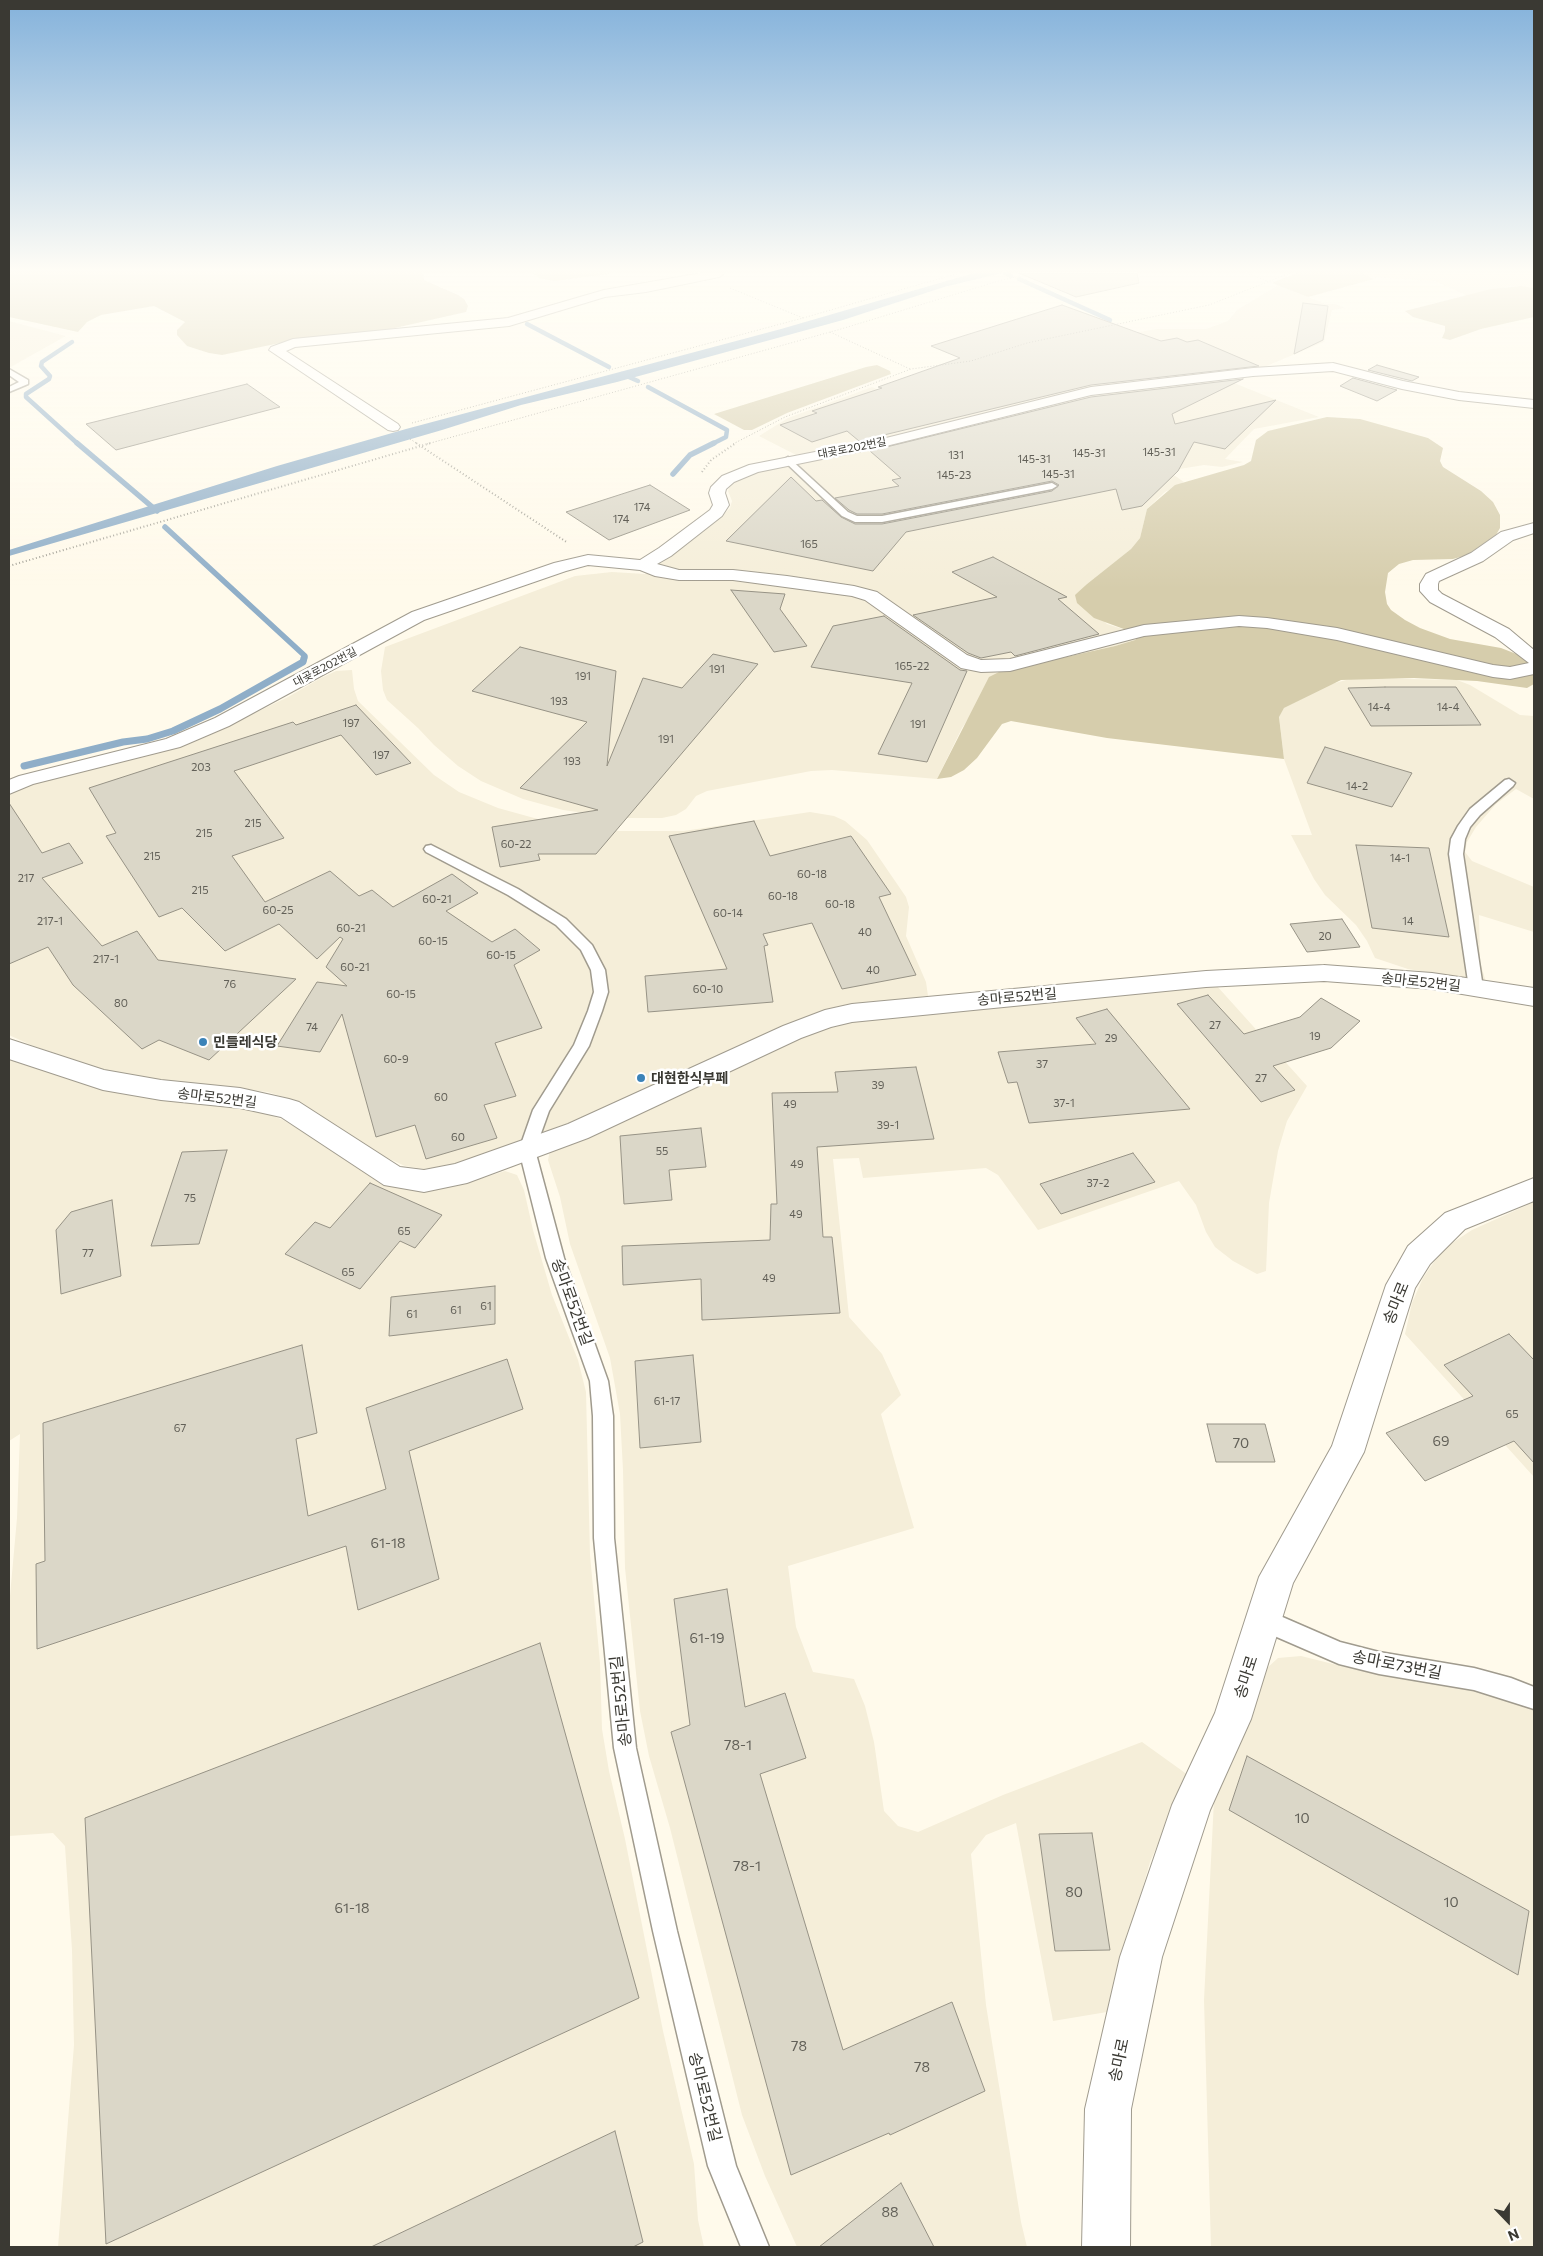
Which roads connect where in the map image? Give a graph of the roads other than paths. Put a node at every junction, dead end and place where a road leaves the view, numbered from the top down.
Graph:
1 (20, 378) edge
2 (318, 378) edge
3 (1199, 378) edge
4 (1377, 378) edge
5 (9, 390) edge
6 (1534, 404) edge
7 (393, 428) road end
8 (788, 460) junction
9 (1052, 486) dead end
10 (1534, 528) edge
11 (643, 565) junction
12 (1534, 659) edge
13 (1534, 668) edge
14 (1509, 783) dead end
15 (9, 788) edge
16 (431, 849) dead end
17 (1476, 988) junction
18 (1534, 997) edge
19 (9, 1048) edge
20 (527, 1150) junction
21 (1534, 1189) edge
22 (1264, 1620) junction
23 (1534, 1698) edge
24 (755, 2247) edge
25 (1106, 2247) edge

1 - 5 lane
2 - 7 street
3 - 8 street, 대곶로202번길
4 - 6 street, 대곶로202번길
8 - 9 lane, 대곶로202번길
8 - 11 street, 대곶로202번길
10 - 12 street
11 - 13 street, 대곶로202번길
11 - 15 street, 대곶로202번길
14 - 17 lane
16 - 20 lane
17 - 18 street, 송마로52번길
17 - 20 street, 송마로52번길
19 - 20 street, 송마로52번길
20 - 24 lane, 송마로52번길
21 - 22 street, 송마로
22 - 23 lane, 송마로73번길
22 - 25 street, 송마로

